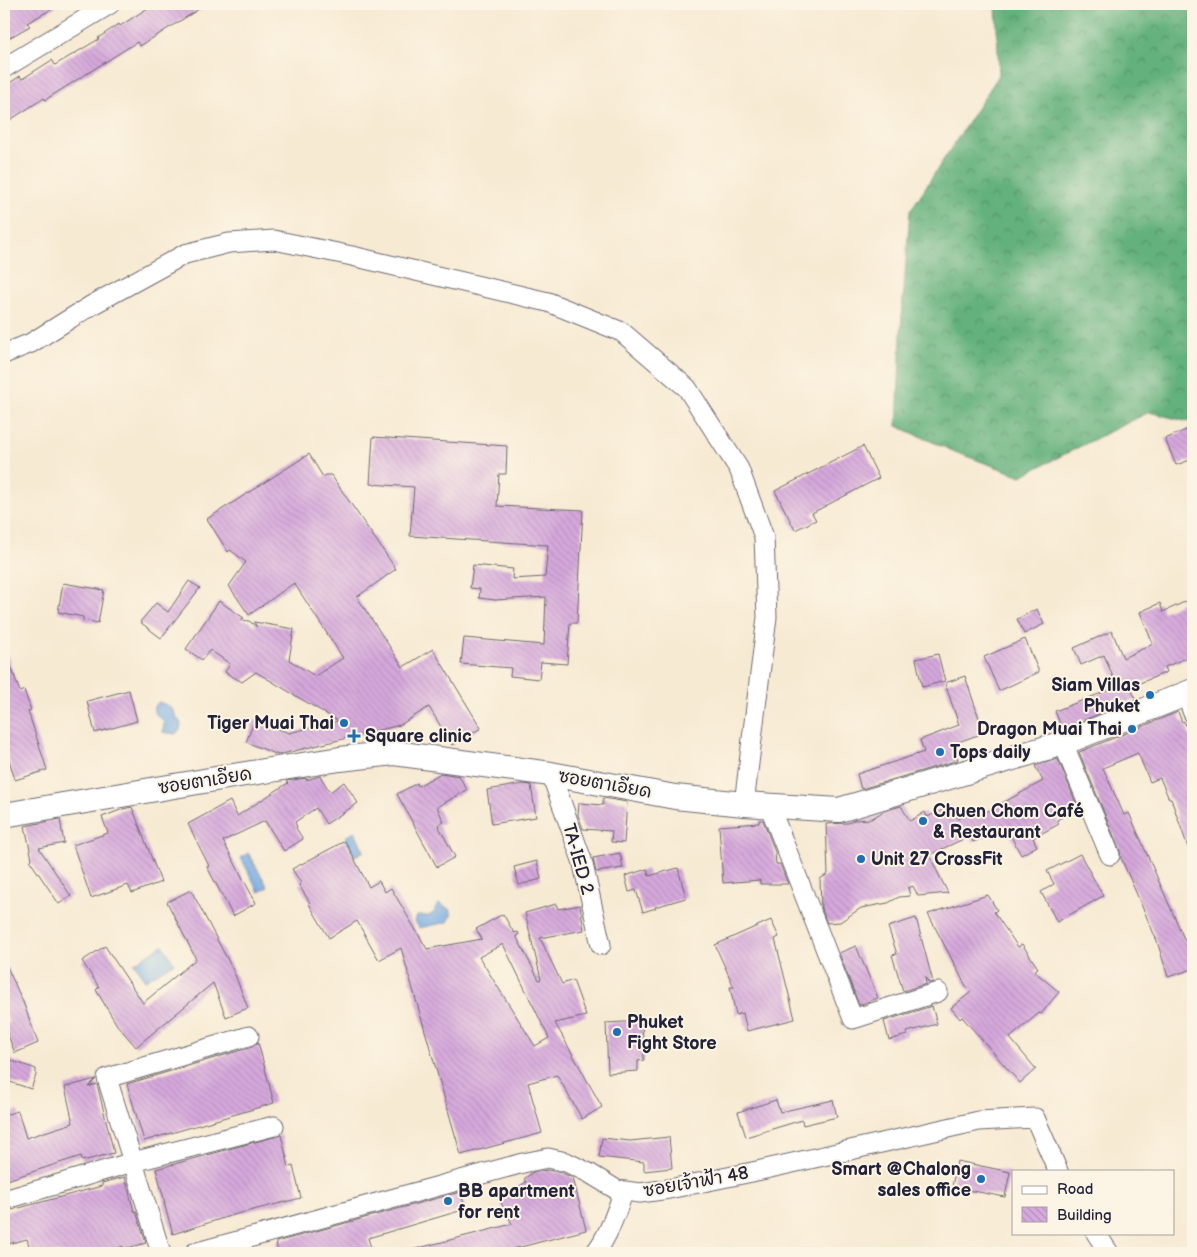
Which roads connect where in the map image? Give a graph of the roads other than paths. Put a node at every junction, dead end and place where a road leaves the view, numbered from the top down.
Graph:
1 (110, 4) edge
2 (4, 68) edge
3 (4, 354) edge
4 (1191, 699) edge
5 (1063, 743) junction
6 (551, 774) junction
7 (744, 804) junction
8 (769, 805) junction
9 (4, 815) edge
10 (1110, 854) dead end
11 (601, 945) dead end
12 (938, 992) dead end
13 (249, 1036) dead end
14 (274, 1126) dead end
15 (133, 1162) junction
16 (1058, 1170) edge
17 (624, 1191) junction
18 (4, 1200) edge
19 (1097, 1234) edge
20 (161, 1253) edge
21 (194, 1253) edge
22 (595, 1253) edge
23 (1109, 1253) edge

1 - 2 street
3 - 7 street
4 - 5 street, ซอยตาเอียด
5 - 8 street, ซอยตาเอียด
5 - 10 street
6 - 7 street, ซอยตาเอียด
6 - 9 street, ซอยตาเอียด
6 - 11 street, TA-IED 2
7 - 8 street, ซอยตาเอียด
8 - 12 street
13 - 15 street
14 - 15 street
15 - 18 street
15 - 20 street
16 - 17 street, ซอยเจ้าฟ้า 48
17 - 21 street, ซอยเจ้าฟ้า 48
17 - 22 street
19 - 23 street

